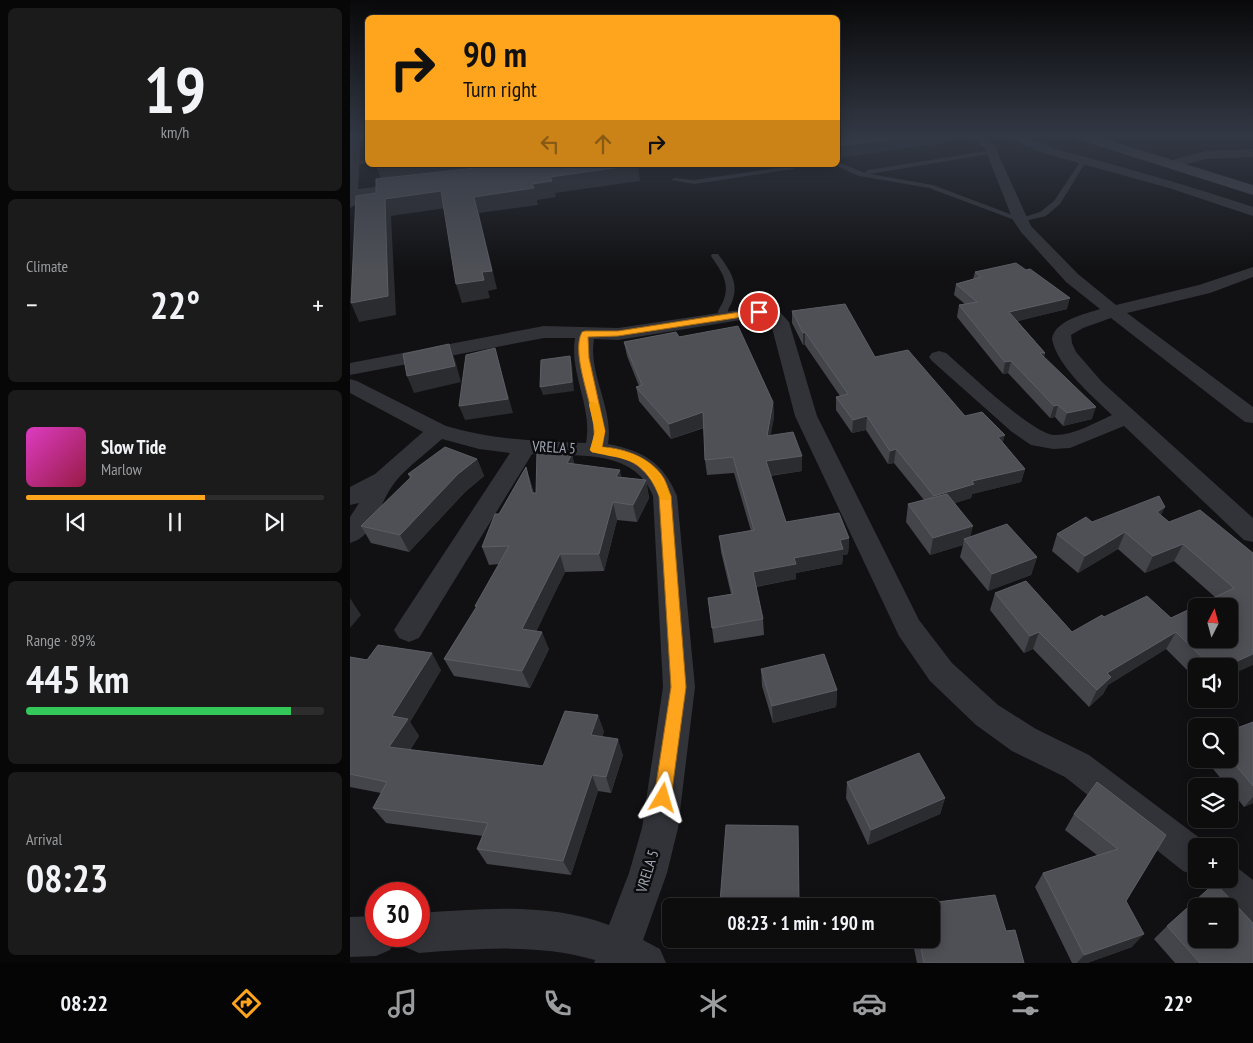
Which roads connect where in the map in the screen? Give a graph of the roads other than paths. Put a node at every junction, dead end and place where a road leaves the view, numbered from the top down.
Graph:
1 (352, 181) edge
2 (683, 181) edge
3 (701, 181) edge
4 (901, 181) edge
5 (1004, 181) edge
6 (1071, 181) edge
7 (1159, 181) edge
8 (1225, 181) edge
9 (420, 186) edge
10 (1253, 190) edge
11 (1253, 196) edge
12 (350, 198) edge
13 (1246, 209) edge
14 (1020, 220) junction
15 (715, 256) dead end
16 (1253, 272) edge
17 (1113, 311) junction
18 (724, 317) junction
19 (585, 334) junction
20 (939, 357) dead end
21 (350, 369) edge
22 (350, 385) edge
23 (1127, 417) junction
24 (1253, 417) edge
25 (438, 431) junction
26 (526, 446) junction
27 (596, 450) junction
28 (383, 480) junction
29 (350, 497) edge
30 (1253, 533) edge
31 (350, 534) edge
32 (410, 630) dead end
33 (1188, 852) edge
34 (1233, 888) edge
35 (1253, 905) edge
36 (430, 932) edge
37 (365, 936) edge
38 (350, 937) edge
39 (627, 959) edge

1 - 12 street
2 - 3 lane
4 - 14 lane
5 - 14 street
6 - 14 lane
7 - 13 street
8 - 10 main road
9 - 12 street
11 - 13 street
14 - 17 street
15 - 18 lane
16 - 17 street
17 - 23 street
17 - 24 street
18 - 19 street
18 - 33 street
19 - 21 street
19 - 27 street
20 - 23 street
22 - 25 street, VRELA 5
23 - 30 street
25 - 26 street, VRELA 5
25 - 28 street
26 - 27 street, VRELA 5
26 - 32 street
27 - 39 street, VRELA 5
28 - 29 street
28 - 31 street
34 - 35 street
36 - 39 street
37 - 38 street

